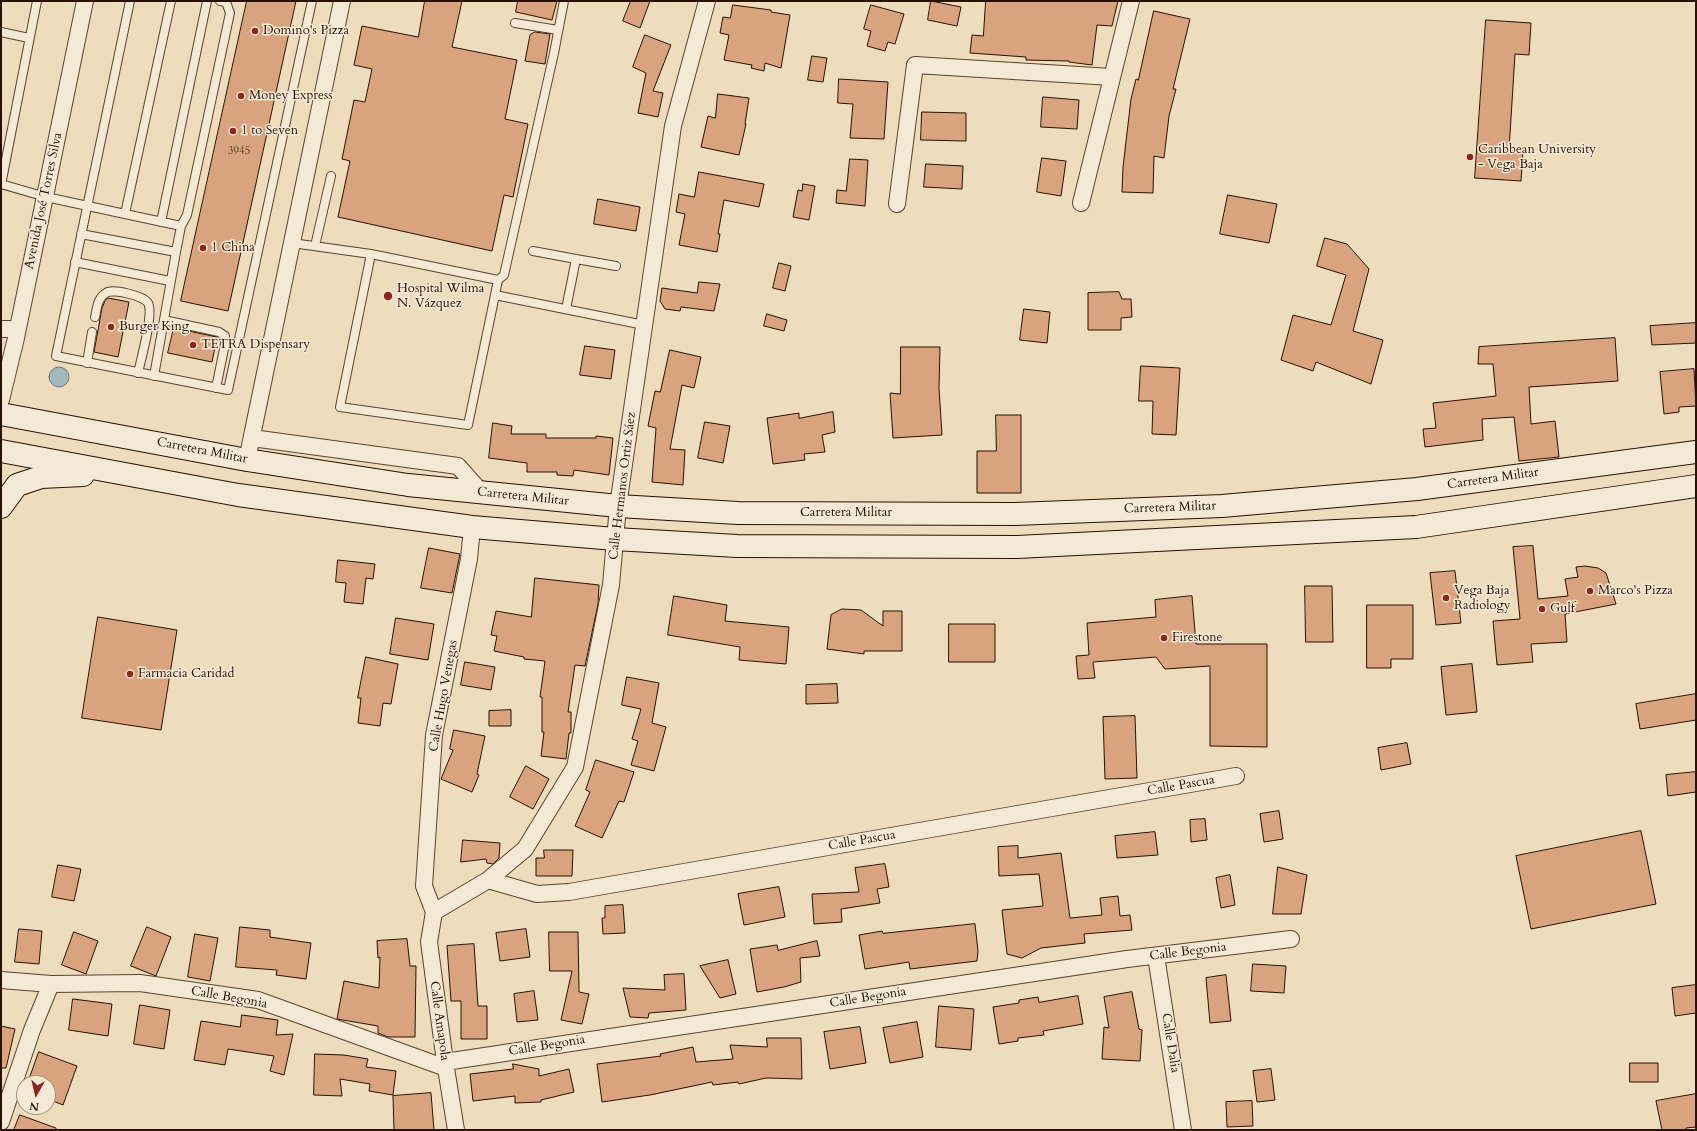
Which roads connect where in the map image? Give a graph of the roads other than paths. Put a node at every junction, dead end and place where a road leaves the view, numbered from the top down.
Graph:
1 (37, 1) edge
2 (84, 1) edge
3 (130, 1) edge
4 (171, 1) edge
5 (207, 1) edge
6 (220, 1) edge
7 (312, 1) edge
8 (342, 1) edge
9 (564, 1) edge
10 (707, 1) edge
11 (1131, 1) edge
12 (515, 23) dead end
13 (558, 30) junction
14 (1, 32) edge
15 (29, 38) junction
16 (1112, 77) junction
17 (331, 176) dead end
18 (1, 184) edge
19 (46, 197) junction
20 (1081, 203) dead end
21 (898, 204) dead end
22 (87, 206) junction
23 (125, 214) junction
24 (161, 222) junction
25 (181, 226) junction
26 (81, 234) junction
27 (292, 242) junction
28 (315, 246) junction
29 (533, 251) dead end
30 (176, 252) junction
31 (371, 254) junction
32 (576, 259) junction
33 (75, 262) junction
34 (616, 266) dead end
35 (498, 280) junction
36 (170, 282) junction
37 (495, 295) junction
38 (566, 309) junction
39 (95, 318) dead end
40 (164, 320) junction
41 (644, 325) junction
42 (1, 329) edge
43 (18, 329) junction
44 (92, 332) dead end
45 (87, 363) junction
46 (138, 373) junction
47 (154, 376) junction
48 (216, 388) junction
49 (1, 400) edge
50 (1, 414) edge
51 (252, 438) junction
52 (1, 451) edge
53 (1696, 452) edge
54 (248, 460) junction
55 (119, 474) junction
56 (1696, 486) edge
57 (482, 493) junction
58 (618, 506) junction
59 (1, 507) edge
60 (472, 528) junction
61 (615, 540) junction
62 (1236, 776) dead end
63 (488, 880) junction
64 (434, 912) junction
65 (1291, 939) dead end
66 (1156, 956) junction
67 (1, 980) edge
68 (50, 984) junction
69 (445, 1065) junction
70 (1, 1122) edge
71 (456, 1130) edge
72 (1183, 1130) edge

1 - 15 lane
2 - 19 street, Avenida José Torres Silva
3 - 22 lane
4 - 23 lane
5 - 24 lane
6 - 25 lane
7 - 48 lane
8 - 27 street
9 - 13 lane
10 - 41 street, Calle Hermanos Ortiz Sáez
11 - 16 street
12 - 13 lane
13 - 35 lane
14 - 15 lane
15 - 18 lane
16 - 20 street
16 - 21 street
17 - 28 lane
18 - 19 lane
19 - 22 lane
19 - 43 street, Avenida José Torres Silva
22 - 23 lane
22 - 26 lane
23 - 24 lane
24 - 25 lane
25 - 30 lane
26 - 30 lane
26 - 33 lane
27 - 28 lane
27 - 51 street
28 - 31 lane
29 - 32 lane
30 - 36 lane
31 - 35 lane
31 - 37 lane
32 - 34 lane
32 - 38 lane
33 - 36 lane
33 - 45 lane
35 - 37 lane
36 - 40 lane
37 - 38 lane
38 - 41 lane
39 - 46 lane
40 - 47 lane
40 - 48 lane
41 - 58 street, Calle Hermanos Ortiz Sáez
42 - 43 street
43 - 49 street, Avenida José Torres Silva
44 - 45 lane
45 - 46 lane
46 - 47 lane
47 - 48 lane
50 - 54 main road, Carretera Militar
51 - 54 street
51 - 57 street
52 - 55 main road
53 - 58 main road, Carretera Militar
54 - 57 main road, Carretera Militar
55 - 59 main road
55 - 60 main road
56 - 61 main road
57 - 58 main road, Carretera Militar
58 - 61 street, Calle Hermanos Ortiz Sáez
60 - 61 main road
60 - 64 street, Calle Hugo Venegas
61 - 63 street, Calle Hermanos Ortiz Sáez
62 - 63 street, Calle Pascua
63 - 64 street, Calle Hermanos Ortiz Sáez
64 - 69 street, Calle Amapola
65 - 66 street, Calle Begonia
66 - 69 street, Calle Begonia
66 - 72 street, Calle Dalia
67 - 68 street, Calle Begonia
68 - 69 street, Calle Begonia
68 - 70 street
69 - 71 street, Calle Amapola

